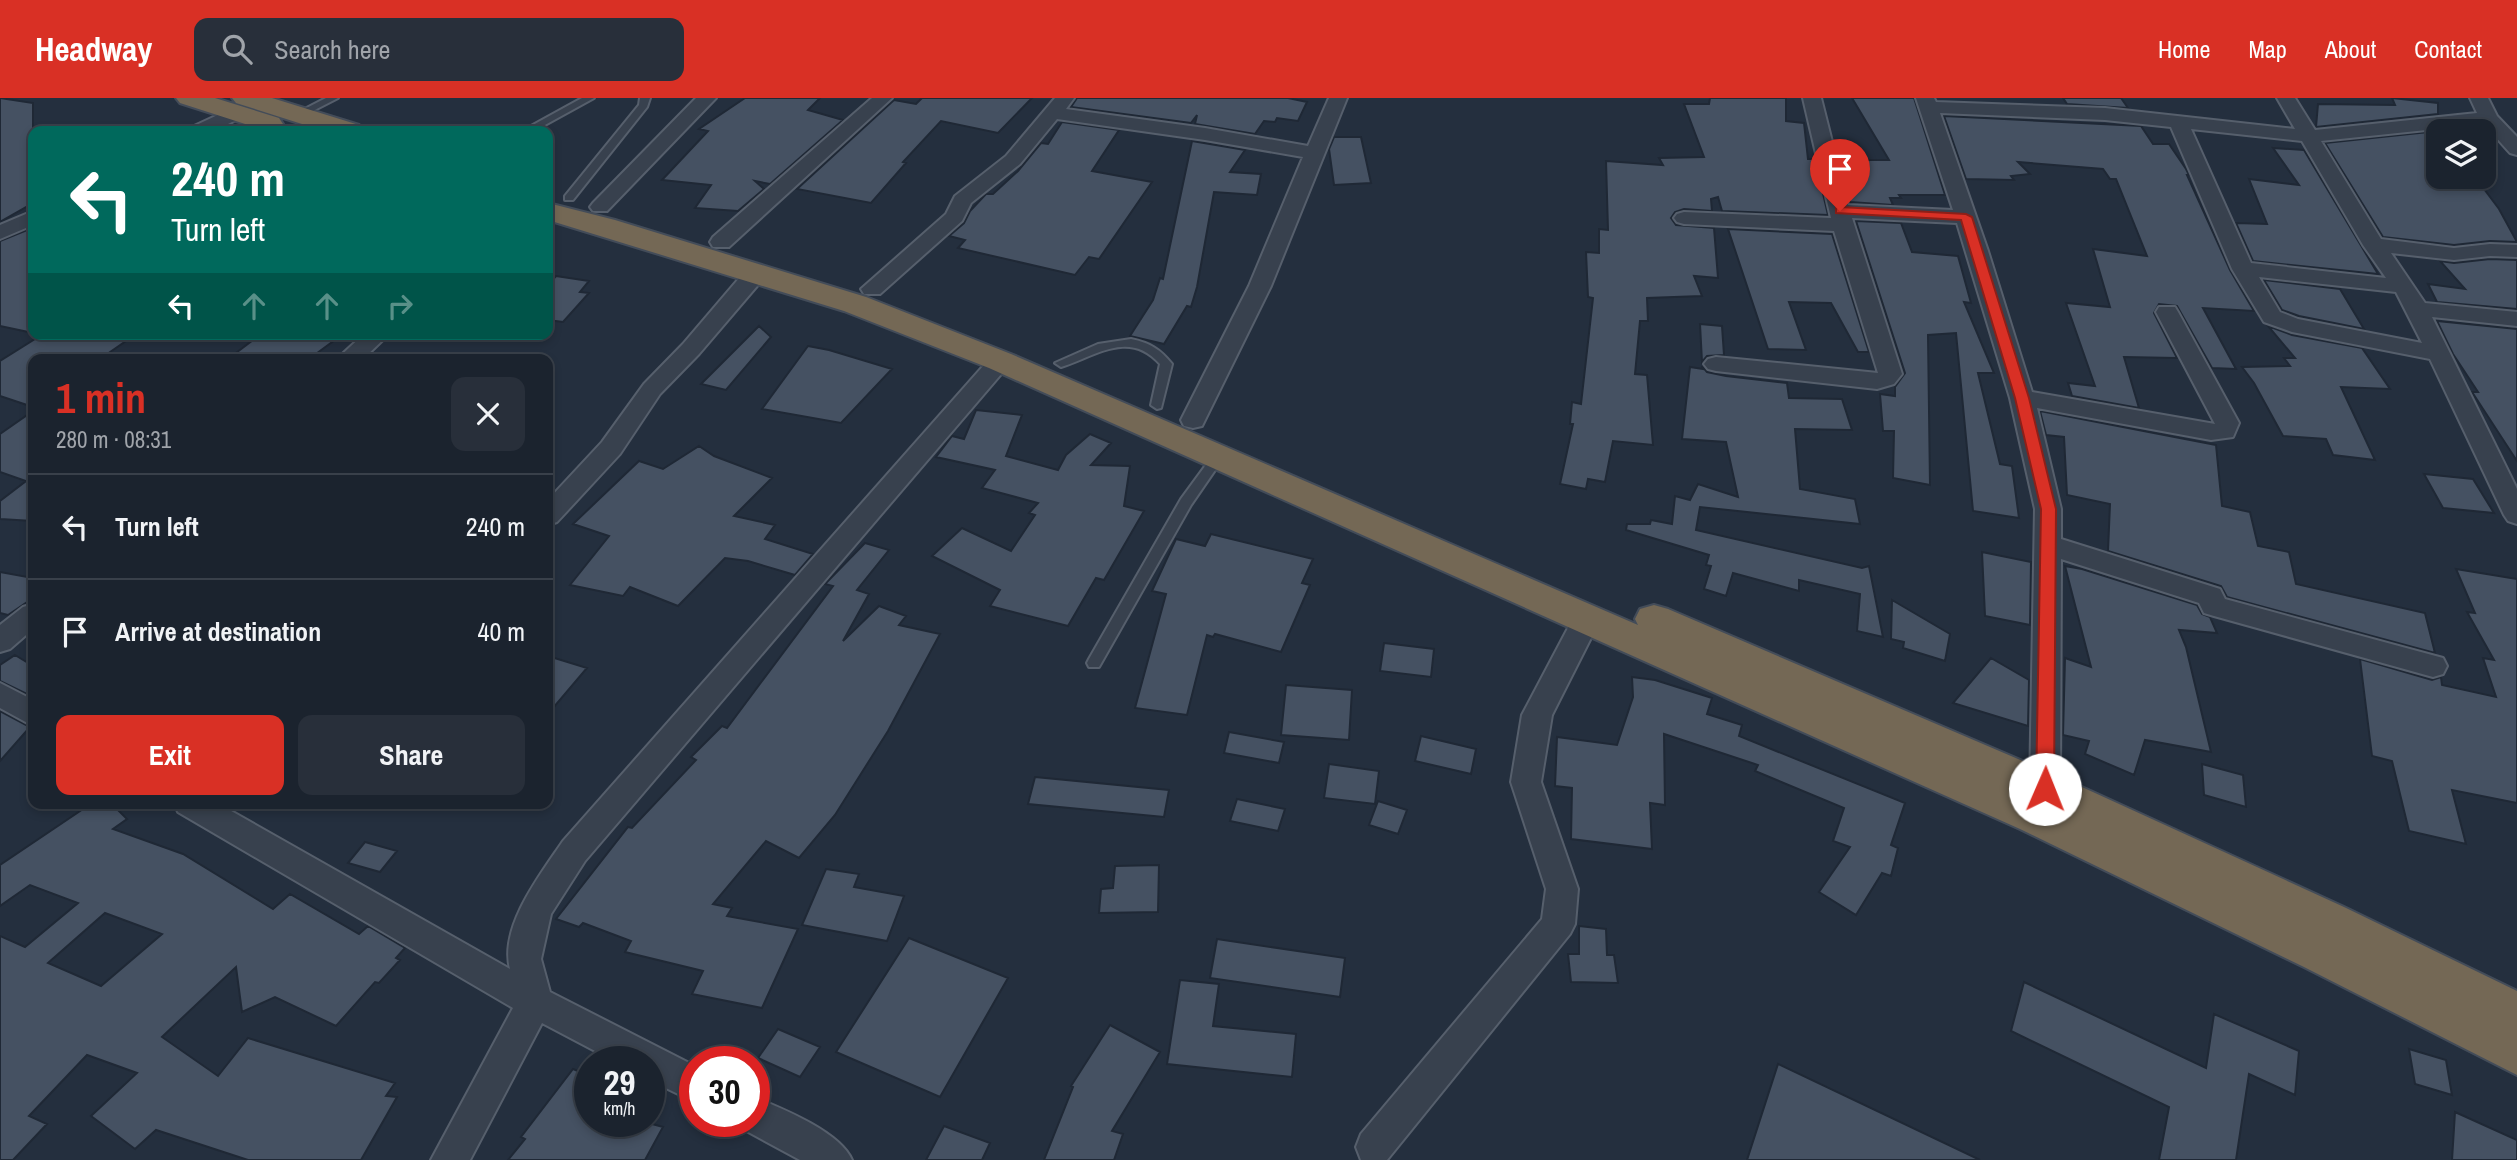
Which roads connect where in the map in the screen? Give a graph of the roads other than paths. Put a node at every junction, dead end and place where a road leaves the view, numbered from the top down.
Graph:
1 (189, 98) edge
2 (333, 98) edge
3 (589, 98) edge
4 (646, 98) edge
5 (707, 98) edge
6 (883, 98) edge
7 (1338, 98) edge
8 (1812, 98) edge
9 (2286, 98) edge
10 (2479, 98) edge
11 (1926, 102) edge
12 (240, 105) edge
13 (1058, 106) edge
14 (2489, 118) junction
15 (2178, 121) junction
16 (295, 123) edge
17 (207, 126) edge
18 (316, 126) edge
19 (536, 126) edge
20 (2308, 136) junction
21 (2517, 149) edge
22 (1317, 154) junction
23 (566, 202) edge
24 (1966, 217) junction
25 (1684, 218) dead end
26 (1842, 218) junction
27 (28, 219) edge
28 (0, 233) edge
29 (720, 242) junction
30 (2374, 245) junction
31 (2517, 251) edge
32 (2243, 269) junction
33 (755, 274) junction
34 (2404, 286) junction
35 (872, 289) junction
36 (2417, 309) junction
37 (2167, 312) dead end
38 (2517, 320) edge
39 (371, 340) edge
40 (354, 354) edge
41 (2439, 354) junction
42 (1000, 361) junction
43 (1061, 363) junction
44 (1716, 364) dead end
45 (2022, 398) junction
46 (1157, 405) junction
47 (1193, 420) junction
48 (1218, 457) junction
49 (553, 511) edge
50 (2517, 515) edge
51 (2049, 545) junction
52 (28, 618) edge
53 (1587, 618) junction
54 (0, 641) edge
55 (1094, 663) dead end
56 (2433, 666) dead end
57 (0, 695) edge
58 (28, 711) edge
59 (2045, 789) junction
60 (199, 809) edge
61 (536, 1002) junction
62 (2517, 1015) edge
63 (2517, 1052) edge
64 (679, 1077) edge
65 (770, 1126) edge
66 (1374, 1147) dead end
67 (810, 1154) edge
68 (450, 1160) edge

1 - 12 highway
2 - 16 lane
3 - 19 lane
4 - 23 lane
5 - 23 street
6 - 29 street
7 - 22 street
8 - 26 street
9 - 20 street
10 - 14 street
11 - 15 street
11 - 24 street
12 - 16 highway
12 - 17 street
13 - 22 street
13 - 35 street
14 - 20 street
14 - 21 street
15 - 20 street
15 - 32 street
16 - 18 highway
20 - 30 street
22 - 47 street
23 - 29 highway
23 - 33 highway
24 - 26 street
24 - 45 street
25 - 26 street
26 - 44 street
27 - 28 street
29 - 35 highway
30 - 31 street
30 - 34 street
32 - 34 street
32 - 41 street
33 - 42 highway
33 - 49 street
34 - 36 street
35 - 43 highway
36 - 38 street
36 - 41 street
37 - 45 street
39 - 40 street
41 - 50 street
42 - 48 highway
42 - 61 street
43 - 46 highway
43 - 46 lane
45 - 51 street
46 - 47 highway
47 - 59 highway
48 - 53 highway
48 - 55 lane
51 - 56 street
51 - 59 street
52 - 54 street
53 - 63 highway
53 - 66 street
57 - 58 street
59 - 62 highway
60 - 61 street
61 - 64 street
61 - 68 street
65 - 67 street

